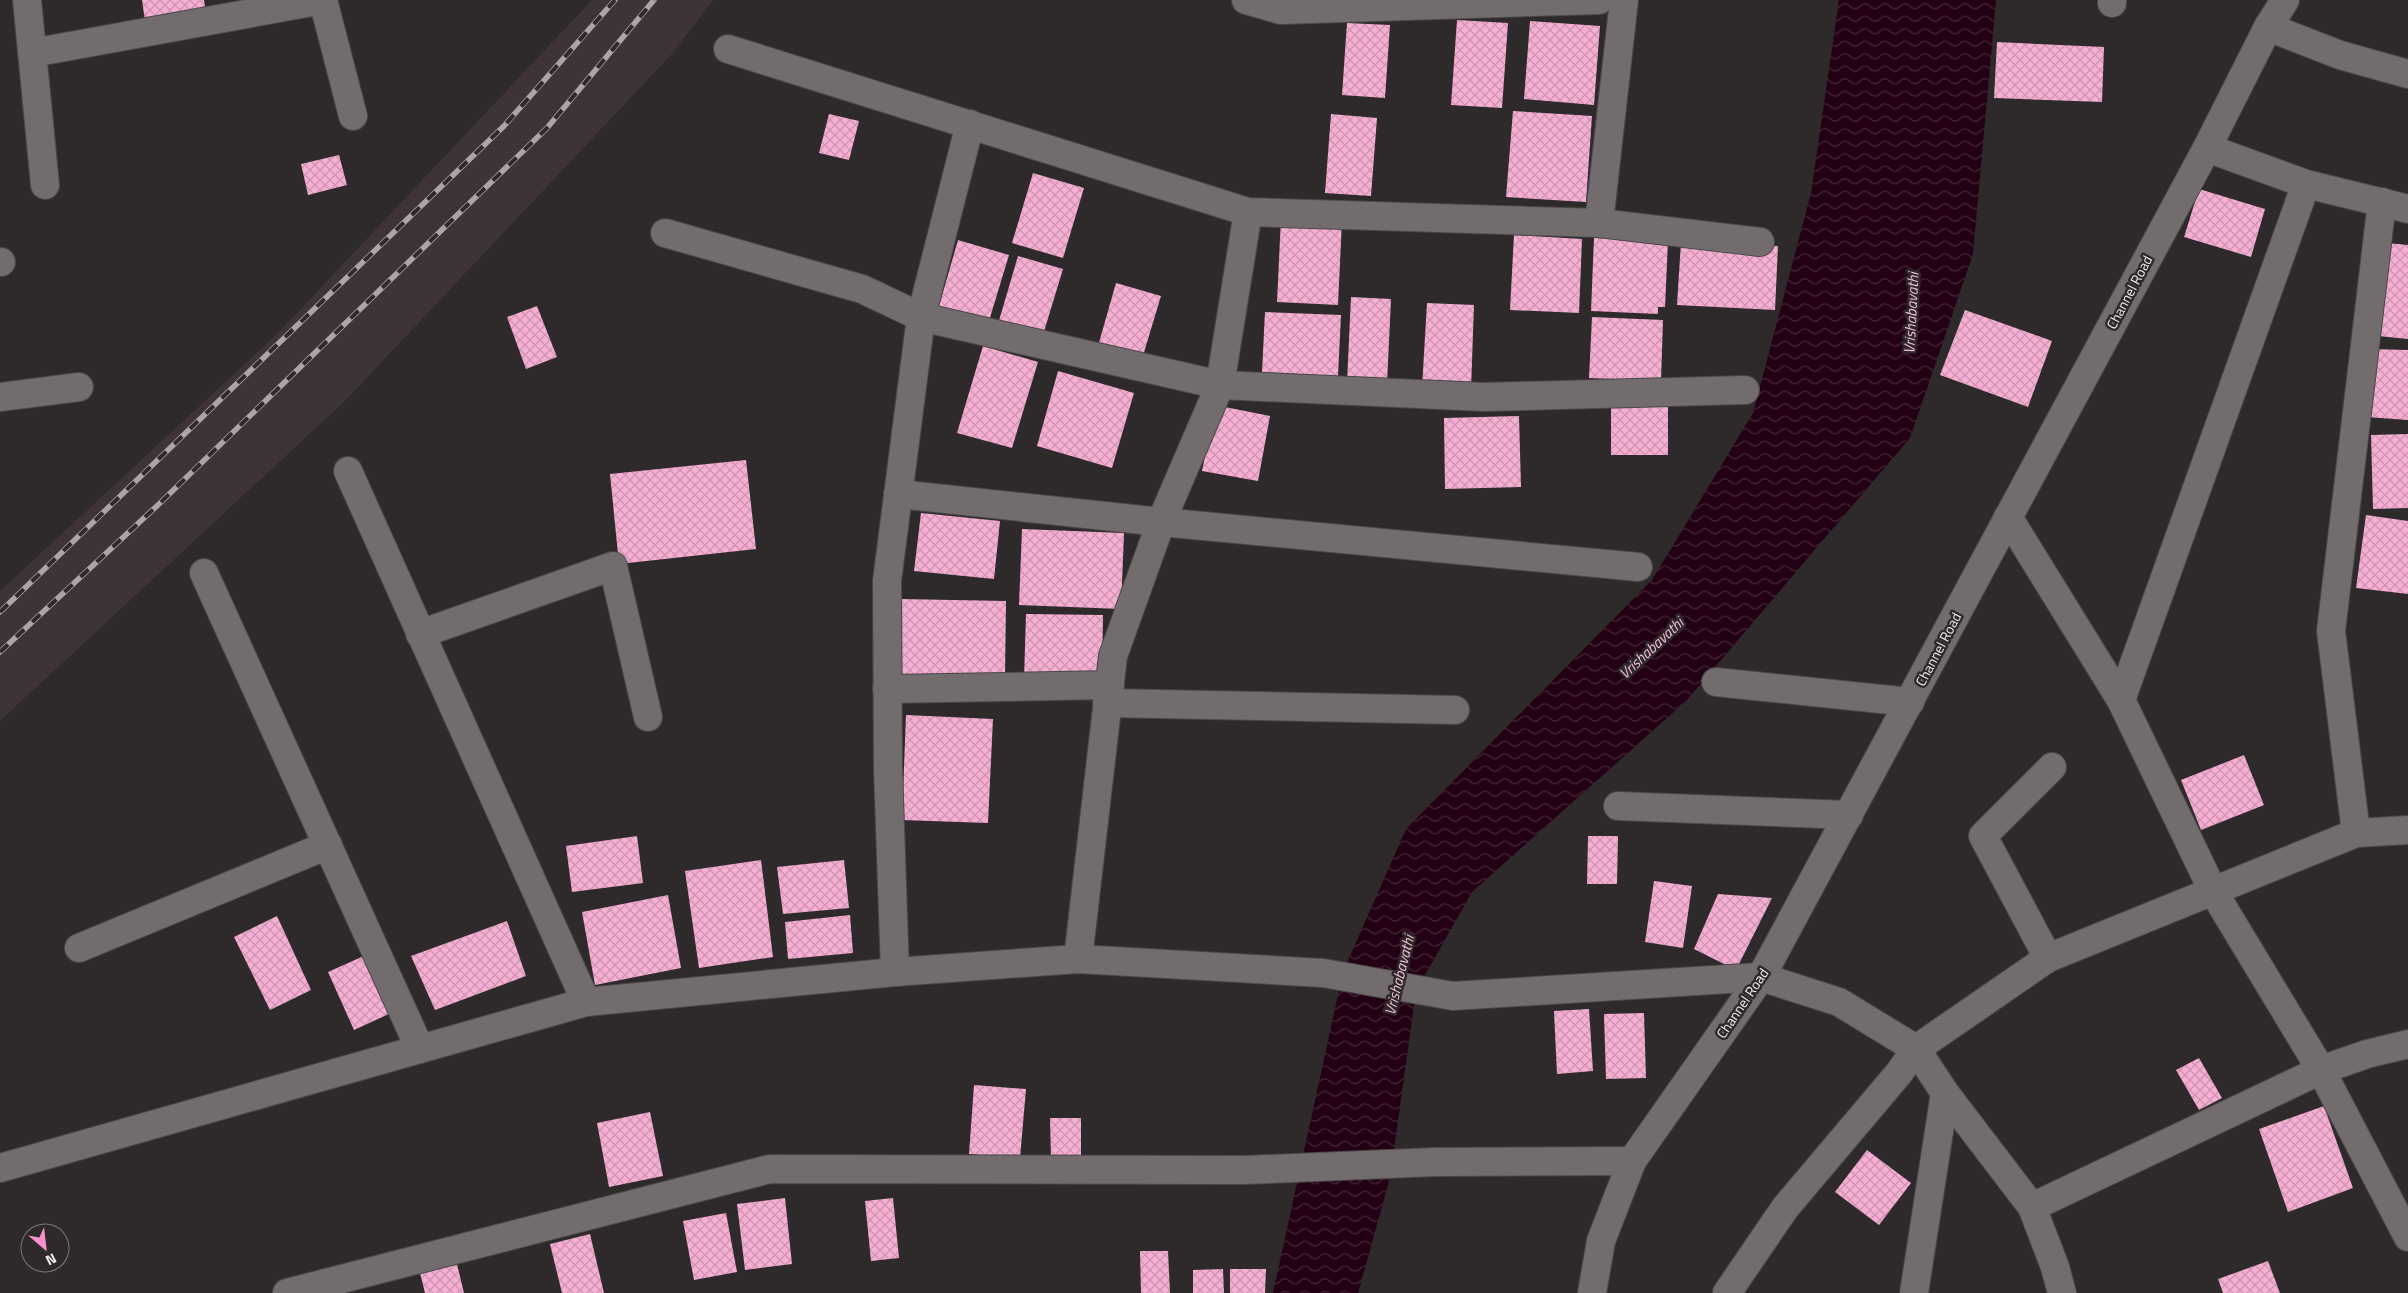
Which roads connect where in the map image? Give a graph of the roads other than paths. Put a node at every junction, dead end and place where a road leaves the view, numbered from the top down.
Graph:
1 (27, 0) edge
2 (323, 0) edge
3 (1246, 0) edge
4 (1600, 0) edge
5 (1624, 0) edge
6 (2285, 0) edge
7 (2268, 27) junction
8 (728, 49) dead end
9 (32, 53) junction
10 (2408, 74) edge
11 (353, 116) dead end
12 (970, 124) junction
13 (2207, 148) junction
14 (2306, 184) junction
15 (45, 185) dead end
16 (2395, 206) edge
17 (1248, 212) junction
18 (1599, 223) junction
19 (664, 232) dead end
20 (1760, 242) dead end
21 (921, 317) junction
22 (1220, 386) junction
23 (79, 387) dead end
24 (1745, 390) dead end
25 (0, 397) edge
26 (348, 471) dead end
27 (898, 494) junction
28 (2008, 517) junction
29 (1161, 522) junction
30 (1638, 567) dead end
31 (204, 573) dead end
32 (420, 634) junction
33 (1716, 682) dead end
34 (887, 689) junction
35 (1108, 694) junction
36 (2121, 700) junction
37 (1910, 702) junction
38 (1455, 710) dead end
39 (648, 716) dead end
40 (2052, 767) dead end
41 (1618, 806) dead end
42 (1849, 815) junction
43 (2408, 830) edge
44 (2356, 832) junction
45 (328, 845) junction
46 (2213, 891) junction
47 (79, 948) dead end
48 (2048, 958) junction
49 (1078, 959) junction
50 (895, 972) junction
51 (1761, 977) junction
52 (586, 1002) junction
53 (2408, 1044) edge
54 (420, 1049) junction
55 (1916, 1049) junction
56 (2321, 1070) junction
57 (1945, 1093) junction
58 (1632, 1161) junction
59 (0, 1168) edge
60 (2032, 1207) junction
61 (2408, 1237) edge
62 (287, 1293) edge
63 (1592, 1293) edge
64 (1727, 1293) edge
65 (1914, 1293) edge
66 (2062, 1293) edge

1 - 9 street
2 - 9 street
2 - 11 street
3 - 4 street
5 - 18 street
6 - 7 street, Channel Road
7 - 10 street
7 - 13 street, Channel Road
8 - 12 street
9 - 15 street
12 - 17 street
12 - 21 street
13 - 14 street
13 - 28 street, Channel Road
14 - 16 street
14 - 36 street
16 - 44 street
17 - 18 street
17 - 22 street
18 - 20 street
19 - 21 street
21 - 22 street
21 - 27 street
22 - 24 street
22 - 29 street
23 - 25 street
26 - 32 street
27 - 29 street
27 - 34 street
28 - 36 street
28 - 37 street, Channel Road
29 - 30 street
29 - 35 street
31 - 45 street
32 - 39 street
32 - 52 street
33 - 37 street
34 - 35 street
34 - 50 street
35 - 38 street
35 - 49 street
36 - 46 street
37 - 42 street, Channel Road
40 - 48 street
41 - 42 street
42 - 51 street, Channel Road
43 - 44 street
44 - 46 street
45 - 47 street
45 - 54 street
46 - 48 street
46 - 56 street
48 - 55 street
49 - 50 street
49 - 51 street
50 - 52 street
51 - 55 street
51 - 58 street, Channel Road
52 - 54 street
53 - 56 street
54 - 59 street
55 - 57 street
55 - 64 street
56 - 60 street
56 - 61 street
57 - 60 street
57 - 65 street
58 - 62 street
58 - 63 street, Channel Road
60 - 66 street

